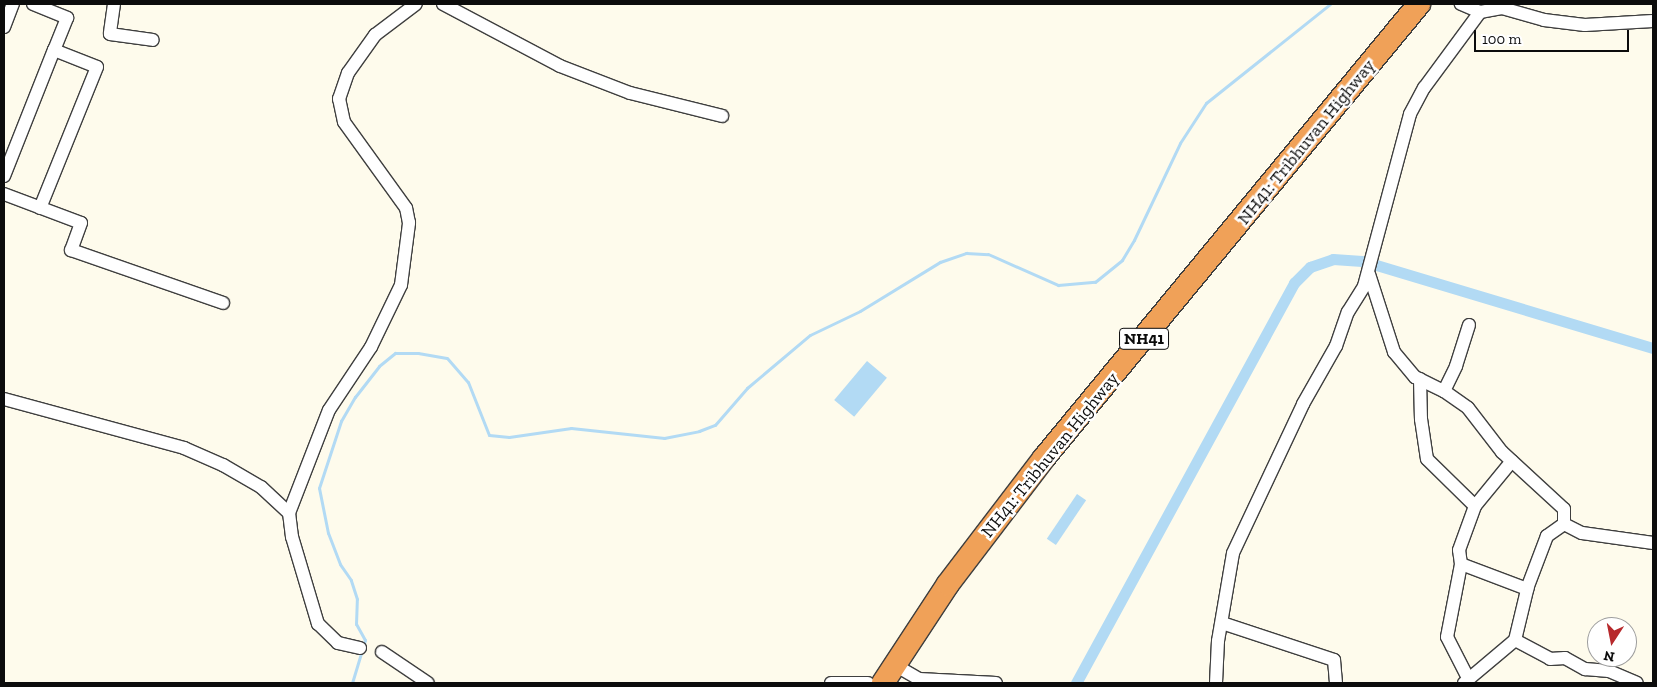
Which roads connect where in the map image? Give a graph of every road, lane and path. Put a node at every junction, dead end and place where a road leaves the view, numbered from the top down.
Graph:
1 (13, 4) edge
2 (33, 4) edge
3 (114, 4) edge
4 (416, 4) edge
5 (443, 4) edge
6 (1419, 4) edge
7 (1461, 4) edge
8 (1480, 12) junction
9 (1653, 20) edge
10 (4, 27) edge
11 (153, 40) dead end
12 (54, 50) junction
13 (722, 116) dead end
14 (4, 176) edge
15 (4, 194) edge
16 (40, 208) junction
17 (1369, 274) junction
18 (223, 303) dead end
19 (1469, 325) dead end
20 (1420, 380) junction
21 (1444, 391) junction
22 (4, 399) edge
23 (1512, 461) junction
24 (1475, 506) junction
25 (289, 513) junction
26 (1564, 524) junction
27 (1653, 543) edge
28 (1461, 564) junction
29 (1527, 589) junction
30 (1222, 623) junction
31 (1515, 640) junction
32 (360, 648) dead end
33 (382, 652) dead end
34 (888, 674) edge
35 (1466, 681) edge
36 (428, 683) edge
37 (831, 683) edge
38 (868, 683) edge
39 (996, 683) edge
40 (1216, 683) edge
41 (1336, 683) edge
42 (1637, 683) edge

1 - 10 street
2 - 12 street
3 - 11 street
4 - 25 street
5 - 13 street
6 - 34 highway, NH41: Tribhuvan Highway / NH41
7 - 8 street
8 - 9 street
8 - 17 street
12 - 14 street
12 - 16 street
15 - 16 street
16 - 18 street
17 - 20 street
17 - 30 street
19 - 21 street
20 - 21 street
20 - 24 street
21 - 23 street
22 - 25 street
23 - 24 street
23 - 26 street
24 - 28 street
25 - 32 street
26 - 27 street
26 - 29 street
28 - 29 street
28 - 35 street
29 - 31 street
30 - 40 street
30 - 41 street
31 - 35 street
31 - 42 street
33 - 36 street
34 - 39 street
37 - 38 street

